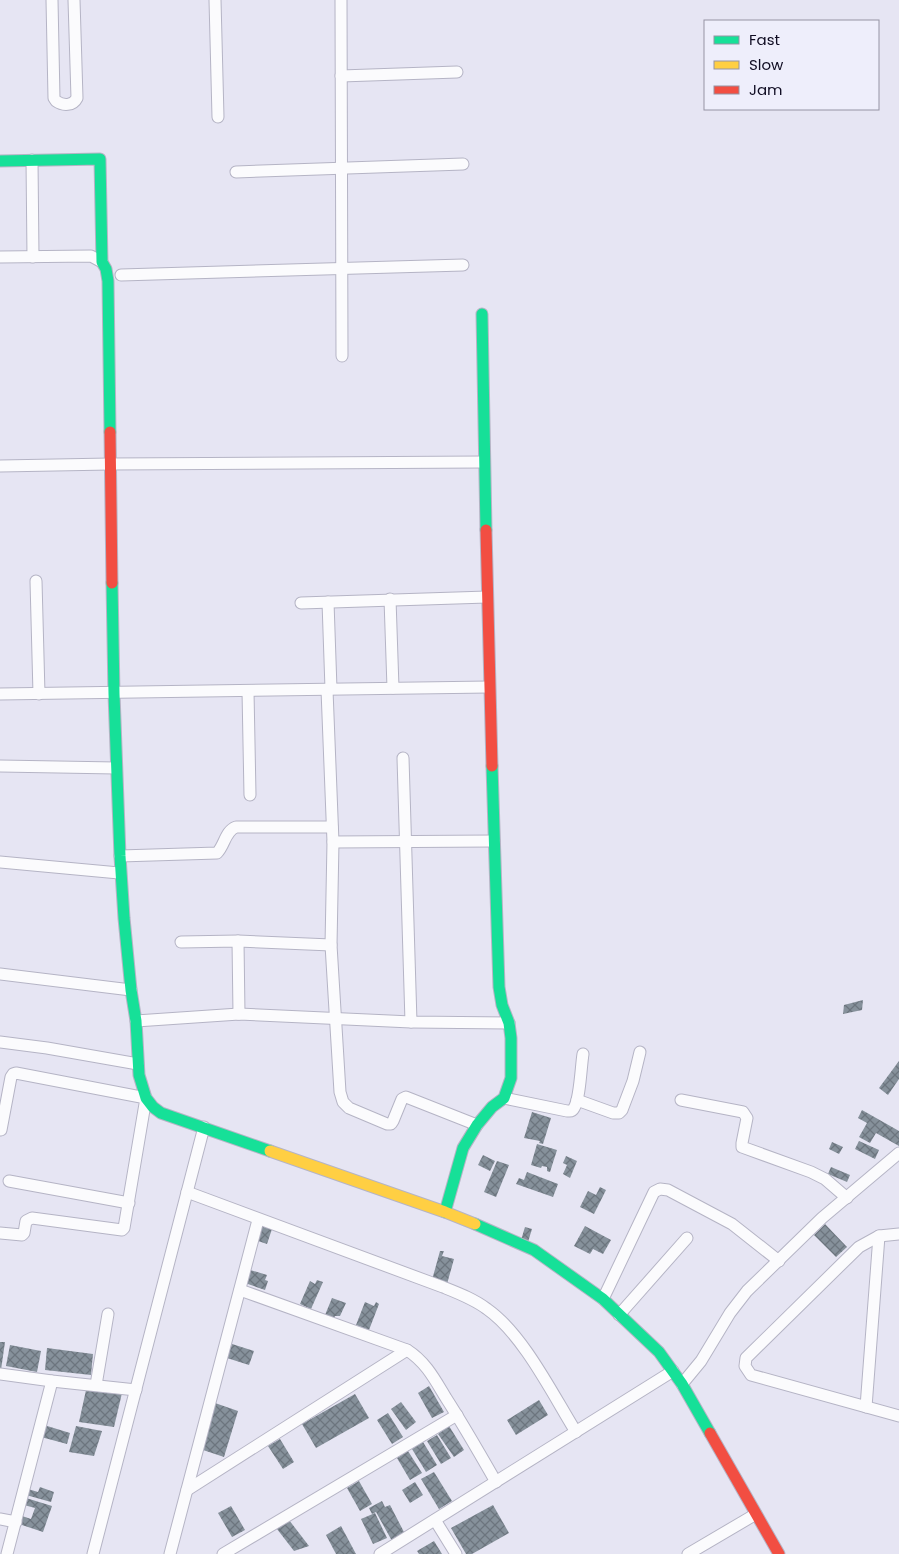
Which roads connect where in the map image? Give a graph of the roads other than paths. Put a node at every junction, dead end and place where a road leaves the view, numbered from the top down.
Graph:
1 (52, 0) edge
2 (74, 0) edge
3 (215, 0) edge
4 (340, 0) edge
5 (457, 72) dead end
6 (341, 76) junction
7 (218, 117) dead end
8 (32, 160) junction
9 (0, 161) edge
10 (464, 164) dead end
11 (341, 168) junction
12 (236, 172) dead end
13 (0, 257) edge
14 (33, 257) junction
15 (102, 262) junction
16 (464, 265) dead end
17 (342, 269) junction
18 (121, 275) dead end
19 (482, 314) dead end
20 (342, 356) dead end
21 (484, 462) junction
22 (110, 464) junction
23 (0, 466) edge
24 (36, 581) dead end
25 (487, 597) junction
26 (390, 599) junction
27 (328, 602) junction
28 (301, 603) dead end
29 (489, 687) junction
30 (393, 688) junction
31 (329, 690) junction
32 (248, 691) junction
33 (0, 694) edge
34 (39, 694) junction
35 (114, 694) junction
36 (403, 758) dead end
37 (0, 766) edge
38 (116, 768) junction
39 (250, 795) dead end
40 (332, 827) junction
41 (494, 841) junction
42 (332, 842) junction
43 (406, 842) junction
44 (120, 856) junction
45 (0, 862) edge
46 (119, 873) dead end
47 (238, 940) junction
48 (182, 942) dead end
49 (331, 945) junction
50 (0, 974) edge
51 (131, 990) junction
52 (240, 1014) junction
53 (335, 1019) junction
54 (136, 1021) junction
55 (411, 1022) junction
56 (509, 1023) junction
57 (0, 1042) edge
58 (640, 1052) dead end
59 (583, 1054) dead end
60 (138, 1064) junction
61 (146, 1098) junction
62 (504, 1098) junction
63 (577, 1100) junction
64 (681, 1100) dead end
65 (477, 1125) junction
66 (204, 1128) junction
67 (1, 1130) dead end
68 (899, 1154) edge
69 (894, 1163) edge
70 (9, 1181) dead end
71 (187, 1192) junction
72 (847, 1198) junction
73 (129, 1203) junction
74 (445, 1212) junction
75 (258, 1220) junction
76 (0, 1233) edge
77 (899, 1234) edge
78 (878, 1236) junction
79 (688, 1238) dead end
80 (779, 1261) junction
81 (240, 1290) junction
82 (603, 1299) junction
83 (108, 1314) dead end
84 (619, 1315) junction
85 (407, 1350) junction
86 (673, 1371) junction
87 (0, 1374) edge
88 (52, 1381) junction
89 (682, 1384) junction
90 (96, 1385) junction
91 (136, 1390) junction
92 (866, 1407) junction
93 (457, 1415) junction
94 (899, 1416) edge
95 (576, 1432) junction
96 (496, 1482) junction
97 (187, 1490) junction
98 (756, 1514) junction
99 (0, 1518) edge
100 (435, 1520) junction
101 (16, 1522) junction
102 (7, 1554) edge
103 (93, 1554) edge
104 (170, 1554) edge
105 (223, 1554) edge
106 (380, 1554) edge
107 (456, 1554) edge
108 (688, 1554) edge
109 (779, 1554) edge

1 - 2 street
3 - 7 street
4 - 6 street
5 - 6 street
6 - 11 street
8 - 9 street
8 - 14 street
8 - 15 street
10 - 11 street
11 - 12 street
11 - 17 street
13 - 14 street
14 - 15 street
15 - 22 street
16 - 17 street
17 - 18 street
17 - 20 street
19 - 21 street
21 - 22 street
21 - 25 street
22 - 23 street
22 - 35 street
24 - 34 street
25 - 26 street
25 - 29 street
26 - 27 street
26 - 30 street
27 - 28 street
27 - 31 street
29 - 30 street
29 - 41 street
30 - 31 street
31 - 32 street
31 - 40 street
32 - 35 street
32 - 39 street
33 - 34 street
34 - 35 street
35 - 38 street
36 - 43 street
37 - 38 street
38 - 44 street
40 - 42 street
40 - 44 street
41 - 43 street
41 - 56 street
42 - 43 street
42 - 49 street
43 - 55 street
44 - 51 street
45 - 46 street
47 - 48 street
47 - 49 street
47 - 52 street
49 - 53 street
50 - 51 street
51 - 54 street
52 - 53 street
52 - 54 street
53 - 55 street
53 - 65 street
54 - 60 street
55 - 56 street
56 - 62 street
57 - 60 street
58 - 63 street
59 - 63 street
60 - 61 street
61 - 66 street
61 - 67 street
61 - 73 street
62 - 63 street
62 - 65 street
64 - 72 street
65 - 74 street
66 - 71 street
66 - 74 street
68 - 69 street
69 - 72 street
70 - 73 street
71 - 75 street
71 - 91 street
72 - 80 street
73 - 76 street
74 - 82 street
75 - 81 street
75 - 95 street
77 - 78 street
78 - 92 street
78 - 92 street
79 - 84 street
80 - 82 street
80 - 89 street
81 - 85 street
81 - 97 street
82 - 84 street
83 - 90 street
84 - 86 street
85 - 93 street
85 - 97 street
86 - 89 street
86 - 95 street
87 - 88 street
88 - 90 street
88 - 101 street
89 - 98 street
90 - 91 street
91 - 103 street
92 - 94 street
93 - 96 street
93 - 105 street
95 - 96 street
96 - 100 street
97 - 104 street
98 - 108 street
98 - 109 street
99 - 101 street
100 - 106 street
100 - 107 street
101 - 102 street

